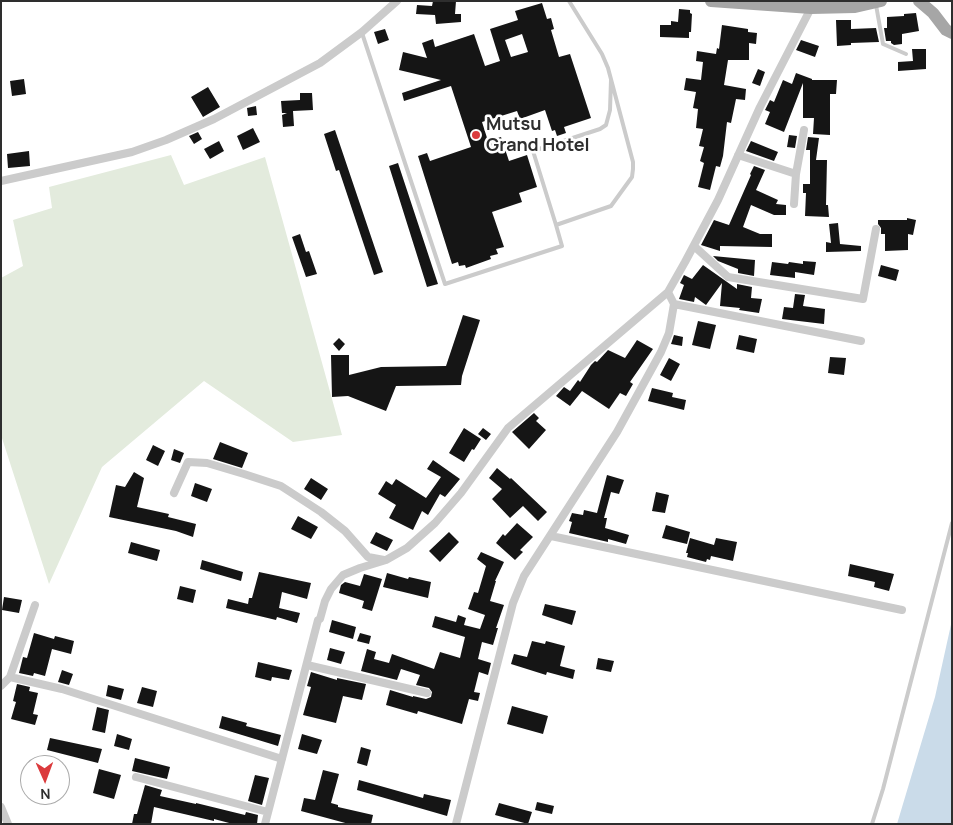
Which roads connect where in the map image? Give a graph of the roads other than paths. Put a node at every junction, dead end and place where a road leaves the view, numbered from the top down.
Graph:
1 (397, 1) edge
2 (569, 1) edge
3 (711, 1) edge
4 (919, 1) edge
5 (879, 2) edge
6 (779, 4) edge
7 (811, 8) junction
8 (362, 32) junction
9 (952, 33) edge
10 (906, 54) dead end
11 (611, 80) junction
12 (804, 130) dead end
13 (738, 155) junction
14 (796, 174) junction
15 (1, 181) edge
16 (794, 204) dead end
17 (556, 225) junction
18 (876, 229) dead end
19 (694, 246) junction
20 (668, 292) junction
21 (674, 304) junction
22 (861, 340) dead end
23 (174, 493) dead end
24 (952, 523) edge
25 (551, 536) junction
26 (386, 560) junction
27 (35, 606) dead end
28 (902, 610) dead end
29 (307, 664) junction
30 (10, 677) junction
31 (1, 686) edge
32 (427, 693) dead end
33 (282, 759) junction
34 (136, 777) dead end
35 (1, 807) edge
36 (268, 812) junction
37 (8, 824) edge
38 (265, 824) edge
39 (456, 824) edge
40 (872, 824) edge

1 - 8 street
2 - 11 lane
3 - 6 main road
4 - 9 main road
5 - 7 main road
5 - 10 lane
6 - 7 main road
7 - 13 street
8 - 15 street
8 - 17 lane
11 - 17 lane
11 - 17 lane
12 - 14 street
13 - 14 street
13 - 19 street
14 - 16 street
18 - 19 street
19 - 20 street
20 - 21 street
20 - 26 street
21 - 22 street
21 - 25 street
23 - 26 street
24 - 40 lane
25 - 28 street
25 - 39 street
26 - 29 street
27 - 30 street
29 - 32 street
29 - 33 street
30 - 31 street
30 - 33 street
33 - 36 street
34 - 36 street
35 - 37 street
36 - 38 street

